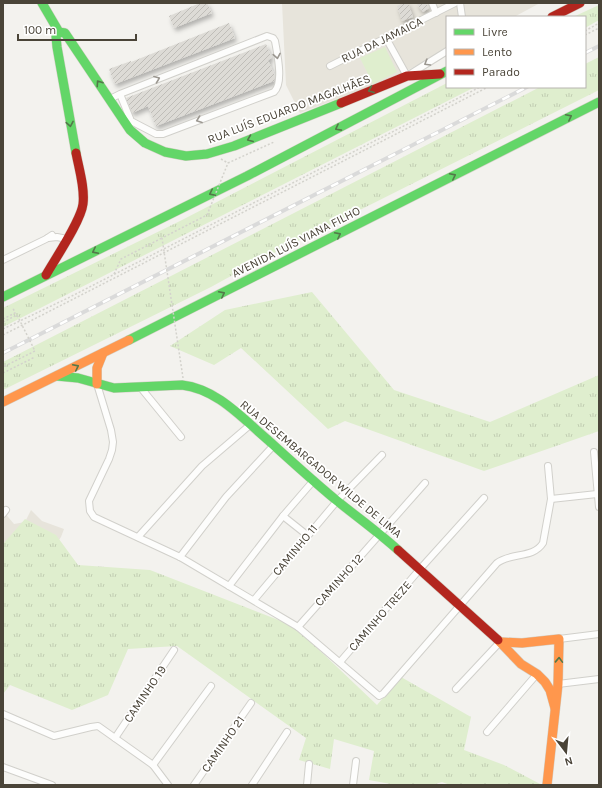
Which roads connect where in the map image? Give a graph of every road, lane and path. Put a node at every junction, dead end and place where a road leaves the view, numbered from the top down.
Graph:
1 (42, 3) edge
2 (432, 3) edge
3 (455, 3) edge
4 (460, 3) edge
5 (580, 3) edge
6 (436, 13) junction
7 (462, 16) edge
8 (554, 16) edge
9 (599, 23) edge
10 (599, 28) edge
11 (586, 30) edge
12 (59, 32) junction
13 (586, 34) edge
14 (386, 38) junction
15 (446, 52) edge
16 (330, 66) dead end
17 (444, 72) edge
18 (407, 76) junction
19 (478, 88) edge
20 (486, 88) edge
21 (120, 94) junction
22 (110, 99) junction
23 (599, 102) edge
24 (274, 142) dead end
25 (222, 160) dead end
26 (228, 163) junction
27 (52, 235) dead end
28 (67, 238) junction
29 (162, 238) junction
30 (46, 239) junction
31 (3, 260) edge
32 (114, 274) junction
33 (46, 275) junction
34 (3, 296) edge
35 (13, 308) dead end
36 (3, 319) edge
37 (3, 322) edge
38 (3, 329) edge
39 (3, 335) edge
40 (103, 354) junction
41 (35, 357) dead end
42 (3, 366) edge
43 (3, 373) edge
44 (57, 376) junction
45 (183, 378) dead end
46 (97, 384) junction
47 (140, 388) junction
48 (27, 390) junction
49 (3, 402) edge
50 (3, 410) edge
51 (250, 425) junction
52 (181, 437) dead end
53 (274, 445) junction
54 (594, 452) dead end
55 (382, 455) dead end
56 (548, 466) dead end
57 (314, 480) junction
58 (425, 483) dead end
59 (598, 494) junction
60 (484, 498) dead end
61 (551, 499) junction
62 (337, 501) junction
63 (599, 507) edge
64 (283, 516) junction
65 (380, 534) junction
66 (307, 535) junction
67 (138, 537) junction
68 (180, 557) junction
69 (420, 570) junction
70 (228, 586) junction
71 (254, 600) junction
72 (460, 605) junction
73 (298, 627) junction
74 (599, 634) edge
75 (559, 639) junction
76 (500, 642) junction
77 (522, 643) junction
78 (174, 650) dead end
79 (519, 661) junction
80 (340, 662) junction
81 (537, 674) junction
82 (599, 679) edge
83 (545, 682) junction
84 (558, 684) junction
85 (212, 686) dead end
86 (456, 689) dead end
87 (251, 703) dead end
88 (556, 708) junction
89 (3, 714) edge
90 (287, 732) dead end
91 (487, 732) dead end
92 (115, 738) junction
93 (356, 761) dead end
94 (310, 764) dead end
95 (153, 765) junction
96 (3, 767) edge
97 (37, 782) edge
98 (167, 784) edge
99 (52, 785) edge
100 (194, 785) edge
101 (252, 785) edge
102 (307, 785) edge
103 (354, 785) edge
104 (547, 785) edge

1 - 12 main road, RUA LUÍS EDUARDO MAGALHÃES
2 - 6 street
3 - 6 street, RUA DA JAMAICA
4 - 7 street
5 - 8 main road
6 - 14 street, RUA DA JAMAICA
9 - 11 path
10 - 13 path
22 -> 12 main road, RUA LUÍS EDUARDO MAGALHÃES
12 -> 28 main road
14 - 16 street, RUA DA JAMAICA
14 - 18 street
15 -> 18 street
17 - 18 main road, RUA LUÍS EDUARDO MAGALHÃES
17 -> 33 main road
18 -> 22 main road, RUA LUÍS EDUARDO MAGALHÃES
19 - 32 path
20 - 39 path
21 -> 21 street
21 - 22 street
40 -> 23 main road, AVENIDA LUÍS VIANA FILHO
24 - 26 path, bridge
25 - 26 path
26 - 29 path, bridge
27 - 30 street
28 - 30 street
28 - 33 main road
29 - 32 path
29 - 45 path, bridge
30 - 31 street
32 - 38 path
33 - 34 main road
35 - 36 path, bridge
37 - 42 path, bridge
44 -> 40 main road, AVENIDA LUÍS VIANA FILHO
40 - 46 main road
41 - 43 path
44 - 46 main road, RUA DESEMBARGADOR WILDE DE LIMA
44 - 48 main road, AVENIDA LUÍS VIANA FILHO
46 - 47 main road, RUA DESEMBARGADOR WILDE DE LIMA
46 - 67 street
47 - 51 main road, RUA DESEMBARGADOR WILDE DE LIMA
47 - 52 street
48 - 49 main road, AVENIDA LUÍS VIANA FILHO
48 - 50 street
51 - 53 main road, RUA DESEMBARGADOR WILDE DE LIMA
51 - 67 street
53 - 57 main road, RUA DESEMBARGADOR WILDE DE LIMA
53 - 68 street
54 - 59 street
55 - 62 street, CAMINHO 11
56 - 61 street
57 - 62 main road, RUA DESEMBARGADOR WILDE DE LIMA
57 - 64 street
58 - 65 street, CAMINHO 12
59 - 61 street
59 - 63 street
60 - 69 street, CAMINHO TREZE
61 - 72 street
62 - 65 main road, RUA DESEMBARGADOR WILDE DE LIMA
62 - 66 street, CAMINHO 11
64 - 66 street
64 - 70 street
65 - 69 main road, RUA DESEMBARGADOR WILDE DE LIMA
65 - 73 street, CAMINHO 12
66 - 71 street, CAMINHO 11
67 - 68 street
68 - 70 street
69 - 72 main road, RUA DESEMBARGADOR WILDE DE LIMA
69 - 80 street, CAMINHO TREZE
70 - 71 street
71 - 73 street
72 - 76 main road, RUA DESEMBARGADOR WILDE DE LIMA
72 - 80 street
73 - 80 street
74 - 75 street
75 - 77 main road
84 -> 75 main road, RUA DESEMBARGADOR WILDE DE LIMA
76 - 77 main road
76 - 79 main road, RUA DESEMBARGADOR WILDE DE LIMA
76 - 86 street
77 - 79 main road
78 - 92 street, CAMINHO 19
79 - 81 main road, RUA DESEMBARGADOR WILDE DE LIMA
81 - 83 main road, RUA DESEMBARGADOR WILDE DE LIMA
81 - 91 street
82 - 84 street
83 - 84 main road
83 - 88 main road, RUA DESEMBARGADOR WILDE DE LIMA
84 - 88 main road, RUA DESEMBARGADOR WILDE DE LIMA
85 - 95 street
87 - 100 street, CAMINHO 21
88 - 104 main road, RUA DESEMBARGADOR WILDE DE LIMA
89 - 92 street
90 - 101 street
92 - 95 street
93 - 103 street
94 - 102 street
95 - 98 street
96 - 97 street
97 - 99 street

